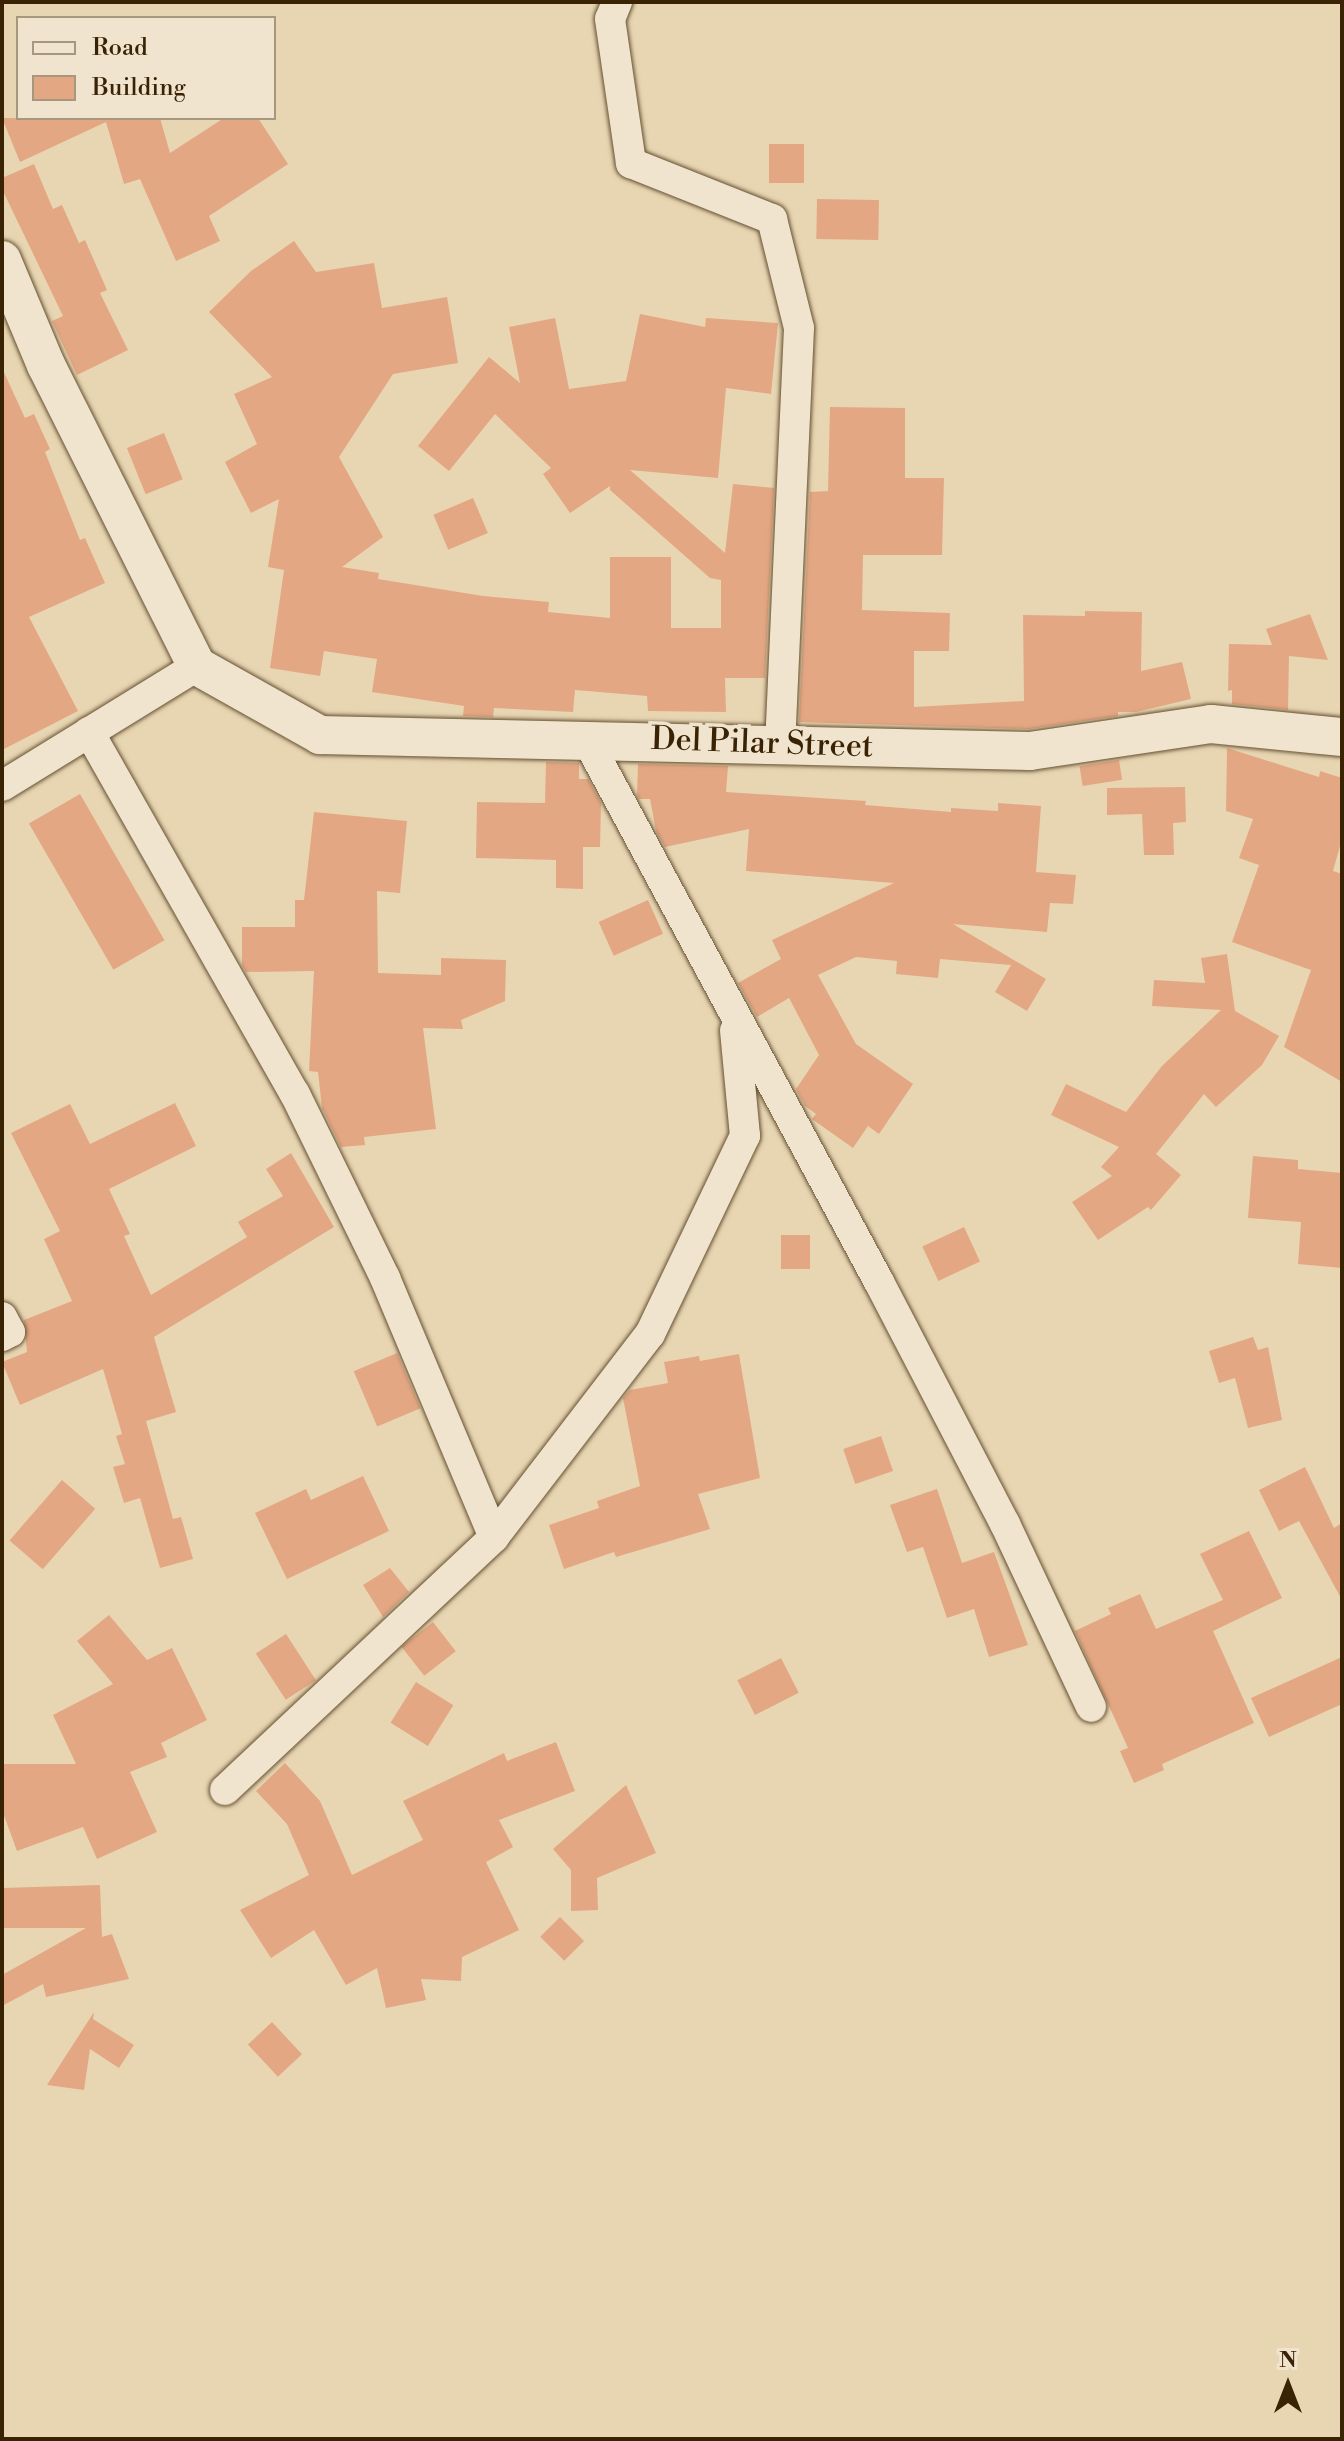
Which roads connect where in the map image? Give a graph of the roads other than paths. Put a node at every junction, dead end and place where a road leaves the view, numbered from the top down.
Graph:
1 (617, 2) edge
2 (2, 260) edge
3 (197, 666) junction
4 (89, 732) junction
5 (1342, 737) edge
6 (586, 738) junction
7 (780, 744) junction
8 (2, 786) edge
9 (734, 1017) junction
10 (2, 1317) edge
11 (2, 1336) edge
12 (494, 1537) junction
13 (1091, 1707) dead end
14 (225, 1790) dead end

1 - 7 street
2 - 3 street
3 - 4 street
3 - 6 street, Del Pilar Street
4 - 8 street
4 - 12 street
5 - 7 street, Del Pilar Street
6 - 7 street, Del Pilar Street
6 - 9 street
9 - 12 street
9 - 13 street
10 - 11 street
12 - 14 street

